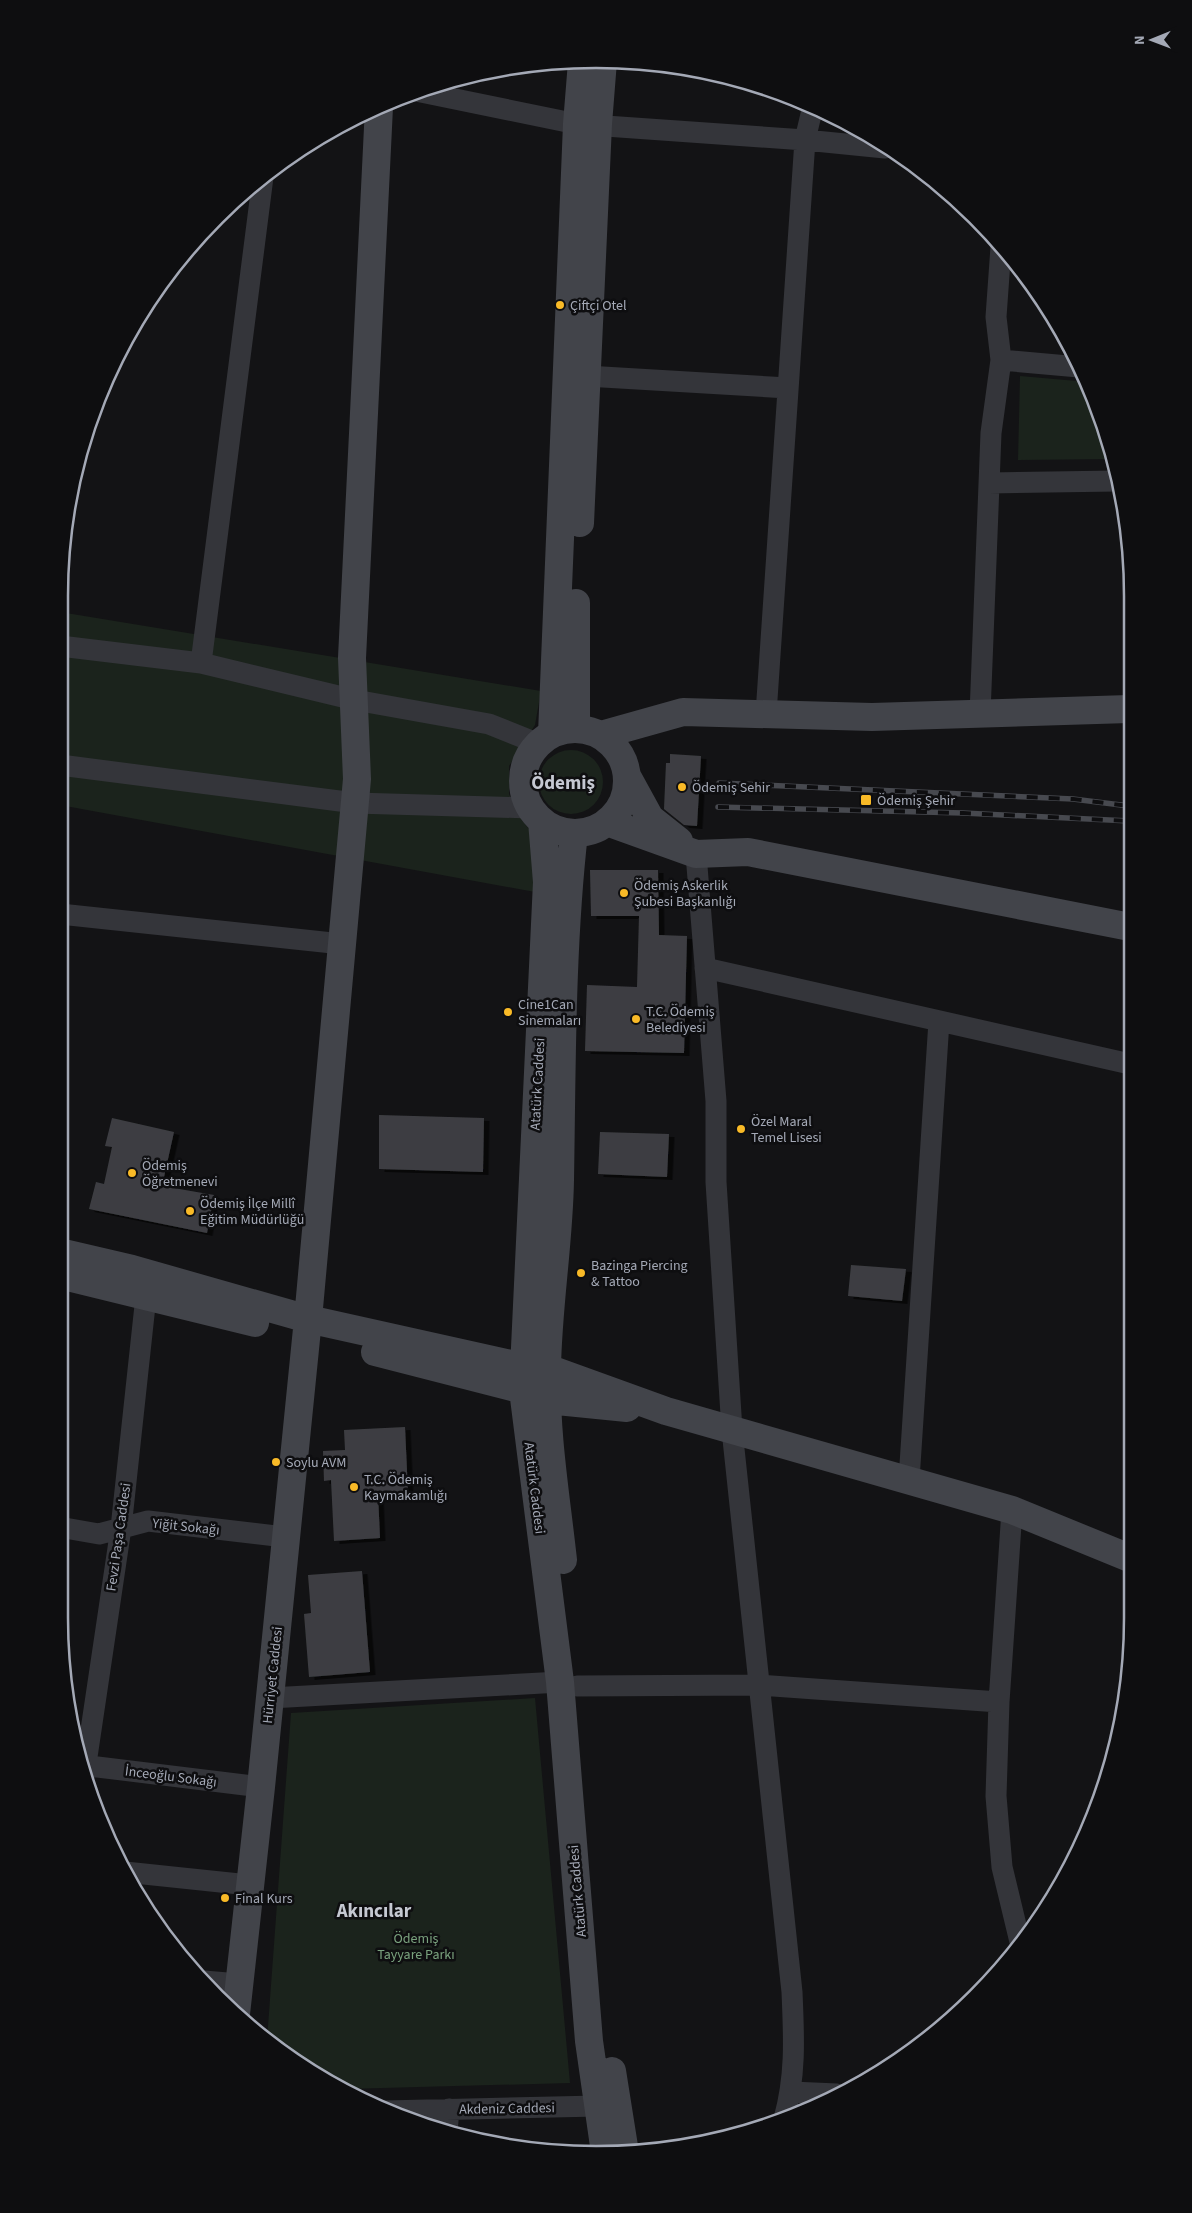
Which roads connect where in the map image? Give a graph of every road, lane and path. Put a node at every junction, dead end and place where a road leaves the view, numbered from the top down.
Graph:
1 (583, 68) edge
2 (601, 68) edge
3 (432, 94) edge
4 (811, 114) edge
5 (379, 115) edge
6 (587, 124) junction
7 (805, 140) junction
8 (874, 147) edge
9 (262, 187) edge
10 (1000, 257) edge
11 (1001, 360) junction
12 (1072, 366) edge
13 (586, 376) junction
14 (788, 388) junction
15 (1111, 480) edge
16 (990, 482) junction
17 (68, 647) edge
18 (201, 663) junction
19 (355, 700) junction
20 (1124, 709) edge
21 (766, 714) junction
22 (980, 714) junction
23 (567, 736) junction
24 (68, 765) edge
25 (627, 776) junction
26 (355, 803) junction
27 (536, 814) junction
28 (607, 822) junction
29 (574, 833) junction
30 (696, 854) junction
31 (68, 915) edge
32 (1124, 926) edge
33 (342, 944) junction
34 (704, 968) junction
35 (939, 1021) junction
36 (1124, 1063) edge
37 (68, 1254) edge
38 (68, 1277) edge
39 (146, 1296) junction
40 (307, 1327) junction
41 (535, 1381) junction
42 (732, 1430) junction
43 (909, 1480) junction
44 (1012, 1510) junction
45 (121, 1528) junction
46 (68, 1529) edge
47 (286, 1537) junction
48 (1124, 1556) edge
49 (569, 1684) junction
50 (759, 1685) junction
51 (270, 1698) junction
52 (999, 1702) junction
53 (86, 1752) edge
54 (91, 1770) edge
55 (261, 1787) junction
56 (134, 1873) edge
57 (249, 1885) junction
58 (1018, 1934) edge
59 (214, 1982) edge
60 (239, 1984) junction
61 (237, 2004) edge
62 (791, 2092) junction
63 (824, 2093) edge
64 (598, 2106) junction
65 (448, 2109) junction
66 (787, 2109) edge
67 (408, 2110) edge
68 (447, 2123) edge
69 (624, 2144) edge
70 (603, 2146) edge

1 - 6 street
2 - 6 street
3 - 6 street
4 - 7 street
5 - 19 street, Hürriyet Caddesi
6 - 7 street
6 - 13 street
6 - 23 street
7 - 8 street
7 - 14 street
9 - 18 street
10 - 11 street
11 - 12 street
11 - 16 street
13 - 14 street
13 - 23 street
14 - 21 street
15 - 16 street
16 - 22 street
17 - 18 street
18 - 19 street
19 - 23 street
19 - 26 street, Hürriyet Caddesi
20 - 22 street
21 - 22 street
21 - 23 street
23 - 25 street
23 - 27 street
24 - 26 street
25 - 28 street
25 - 30 street
26 - 27 street
26 - 33 street, Hürriyet Caddesi
27 - 29 street
27 - 41 street, Atatürk Caddesi
28 - 29 street
28 - 30 street
29 - 41 street, Atatürk Caddesi
30 - 32 street
30 - 34 street
31 - 33 street
33 - 40 street, Hürriyet Caddesi
34 - 35 street
34 - 42 street
35 - 36 street
35 - 43 street
37 - 40 street
38 - 39 street
39 - 40 street
39 - 45 street, Fevzi Paşa Caddesi
40 - 41 street
40 - 47 street, Hürriyet Caddesi
41 - 42 street
41 - 49 street, Atatürk Caddesi
42 - 43 street
42 - 50 street
43 - 44 street
44 - 48 street
44 - 52 street
45 - 46 street, Yiğit Sokağı
45 - 47 street, Yiğit Sokağı
45 - 53 street, Fevzi Paşa Caddesi
47 - 51 street, Hürriyet Caddesi
49 - 50 street
49 - 51 street
49 - 64 street, Atatürk Caddesi
49 - 69 street, Atatürk Caddesi
50 - 52 street
50 - 62 street
51 - 55 street, Hürriyet Caddesi
52 - 58 street
54 - 55 street, İnceoğlu Sokağı
55 - 57 street, Hürriyet Caddesi
56 - 57 street
57 - 60 street, Hürriyet Caddesi
59 - 60 street
60 - 61 street, Hürriyet Caddesi
62 - 63 street
62 - 66 street
64 - 65 street, Akdeniz Caddesi
64 - 70 street, Atatürk Caddesi
65 - 67 street, Akdeniz Caddesi
65 - 68 street

